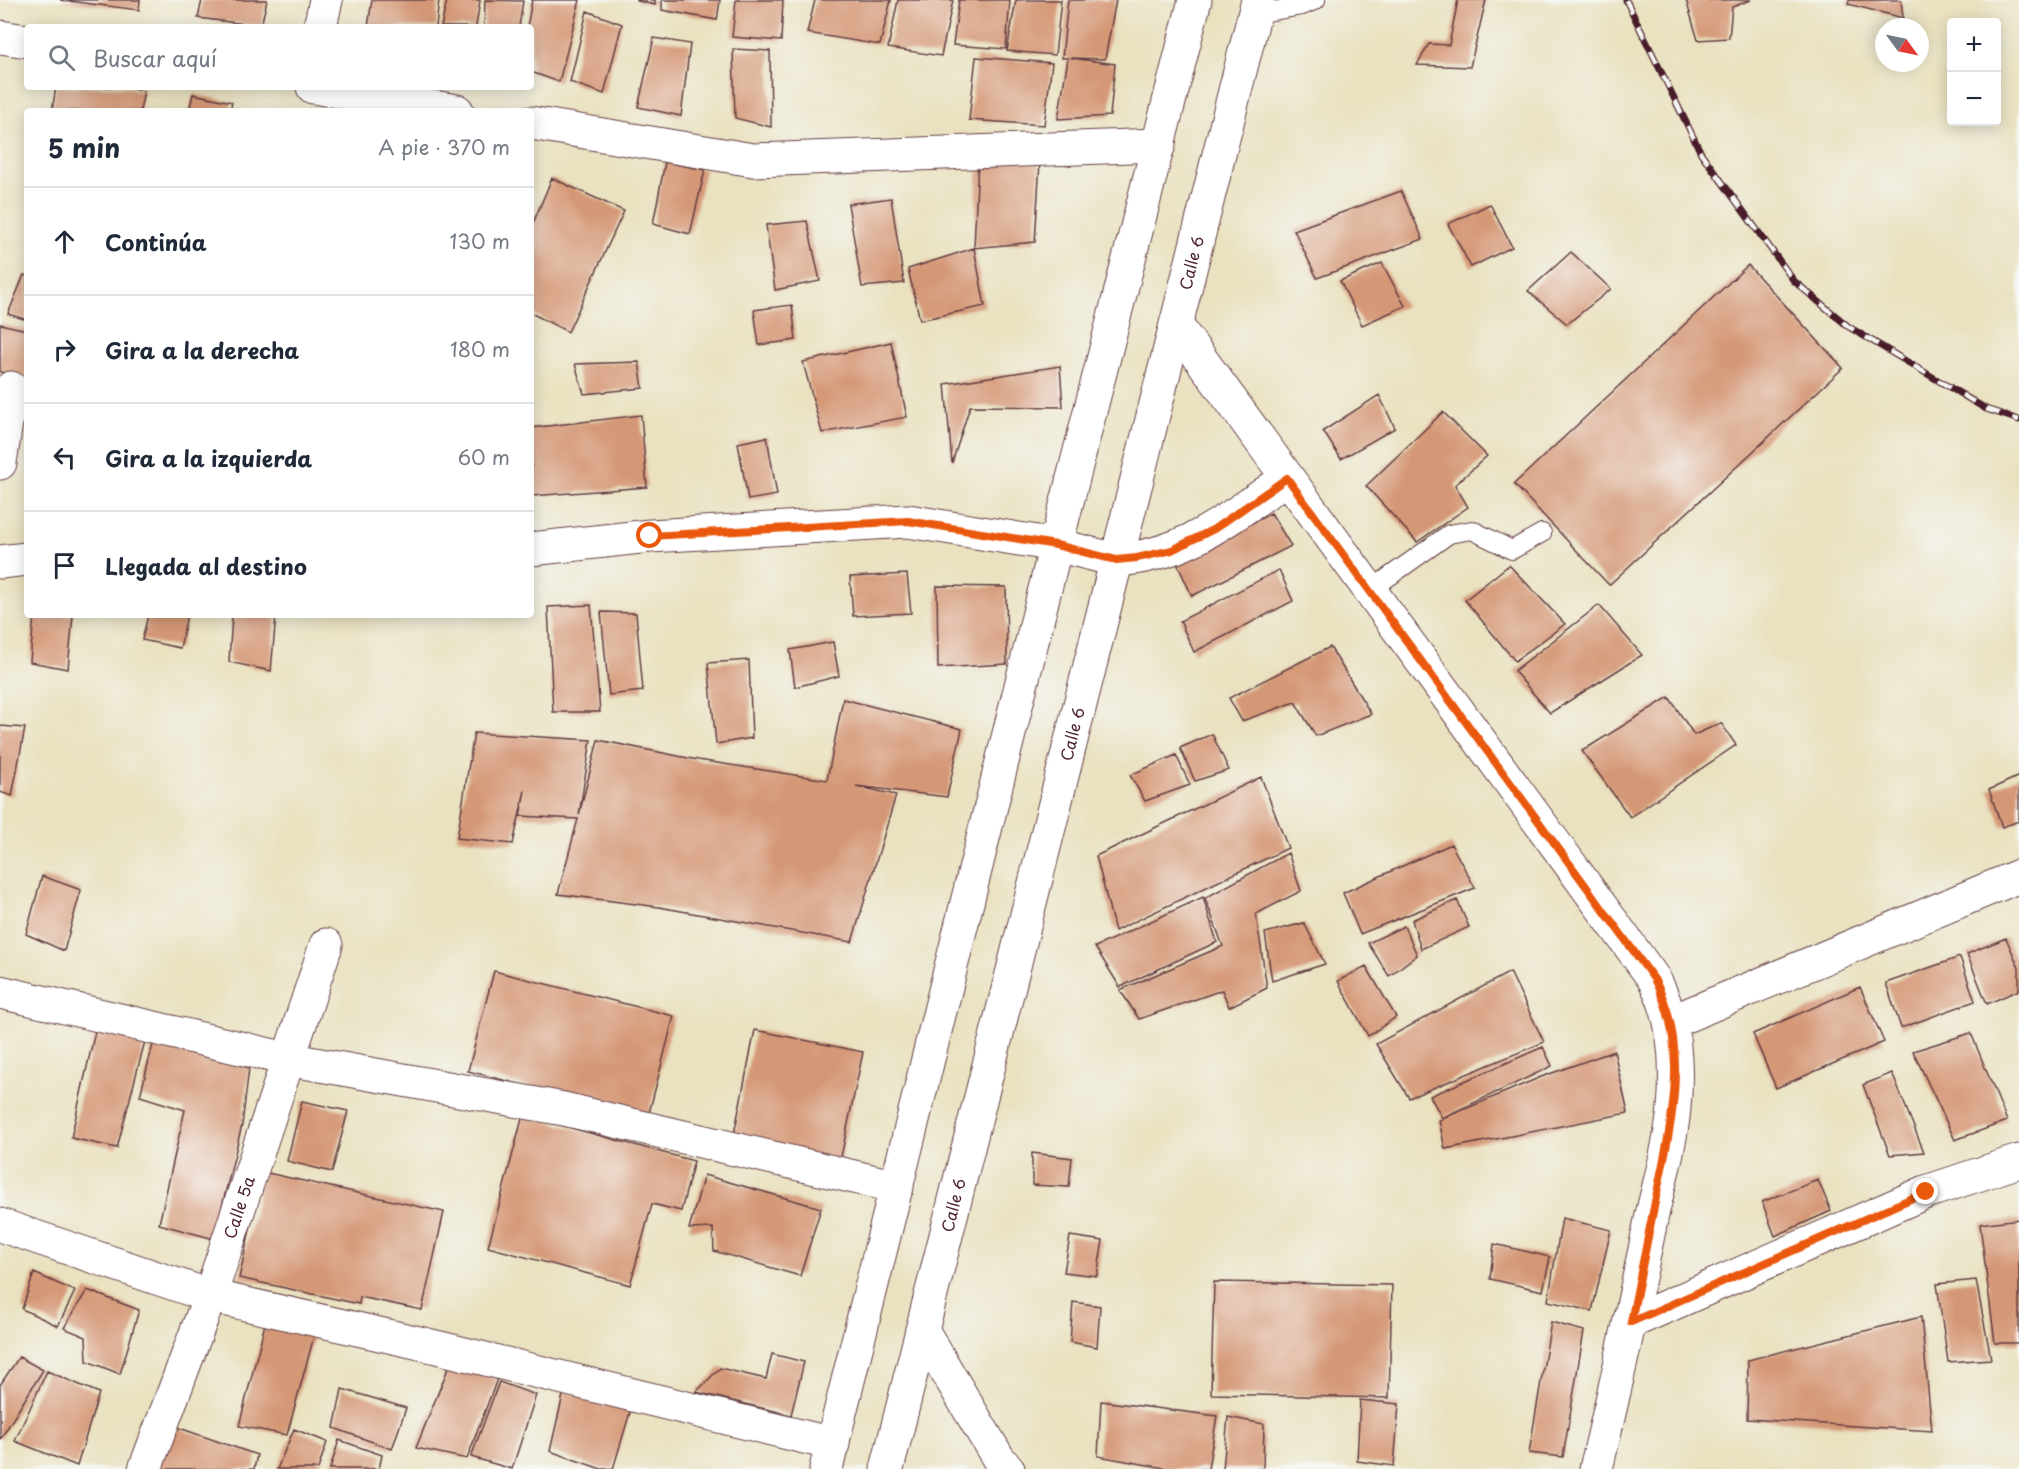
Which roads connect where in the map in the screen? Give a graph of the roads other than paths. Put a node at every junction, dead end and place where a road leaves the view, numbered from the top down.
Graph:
1 (326, 0) edge
2 (1196, 0) edge
3 (1316, 0) edge
4 (1256, 7) edge
5 (321, 24) edge
6 (0, 37) edge
7 (24, 41) edge
8 (331, 90) edge
9 (439, 108) edge
10 (534, 124) edge
11 (1159, 145) junction
12 (1176, 325) junction
13 (11, 388) dead end
14 (0, 464) edge
15 (1287, 478) junction
16 (1542, 533) dead end
17 (1056, 545) junction
18 (534, 549) edge
19 (24, 559) edge
20 (1116, 560) junction
21 (0, 562) edge
22 (1369, 591) junction
23 (2019, 876) edge
24 (326, 945) dead end
25 (0, 992) edge
26 (1671, 1022) junction
27 (287, 1059) junction
28 (2019, 1161) edge
29 (897, 1187) junction
30 (0, 1225) edge
31 (210, 1296) junction
32 (1631, 1322) junction
33 (922, 1330) junction
34 (830, 1456) edge
35 (145, 1469) edge
36 (886, 1469) edge
37 (1008, 1469) edge
38 (1596, 1469) edge

1 - 5 main road
2 - 11 main road
3 - 4 lane
4 - 12 main road, Calle 6
6 - 7 main road
8 - 9 main road
10 - 11 main road
11 - 17 main road
12 - 15 main road
12 - 20 main road, Calle 6
13 - 14 main road
15 - 20 main road
15 - 22 main road
16 - 22 lane
17 - 18 main road
17 - 20 main road
17 - 29 main road
19 - 21 main road
20 - 33 main road, Calle 6
22 - 26 main road
23 - 26 main road
24 - 27 main road, Calle 5a
25 - 27 main road
26 - 32 main road
27 - 29 main road
27 - 31 main road, Calle 5a
28 - 32 main road
29 - 34 main road
30 - 31 main road
31 - 34 main road
31 - 35 main road, Calle 5a
32 - 38 main road
33 - 36 main road, Calle 6
33 - 37 main road

